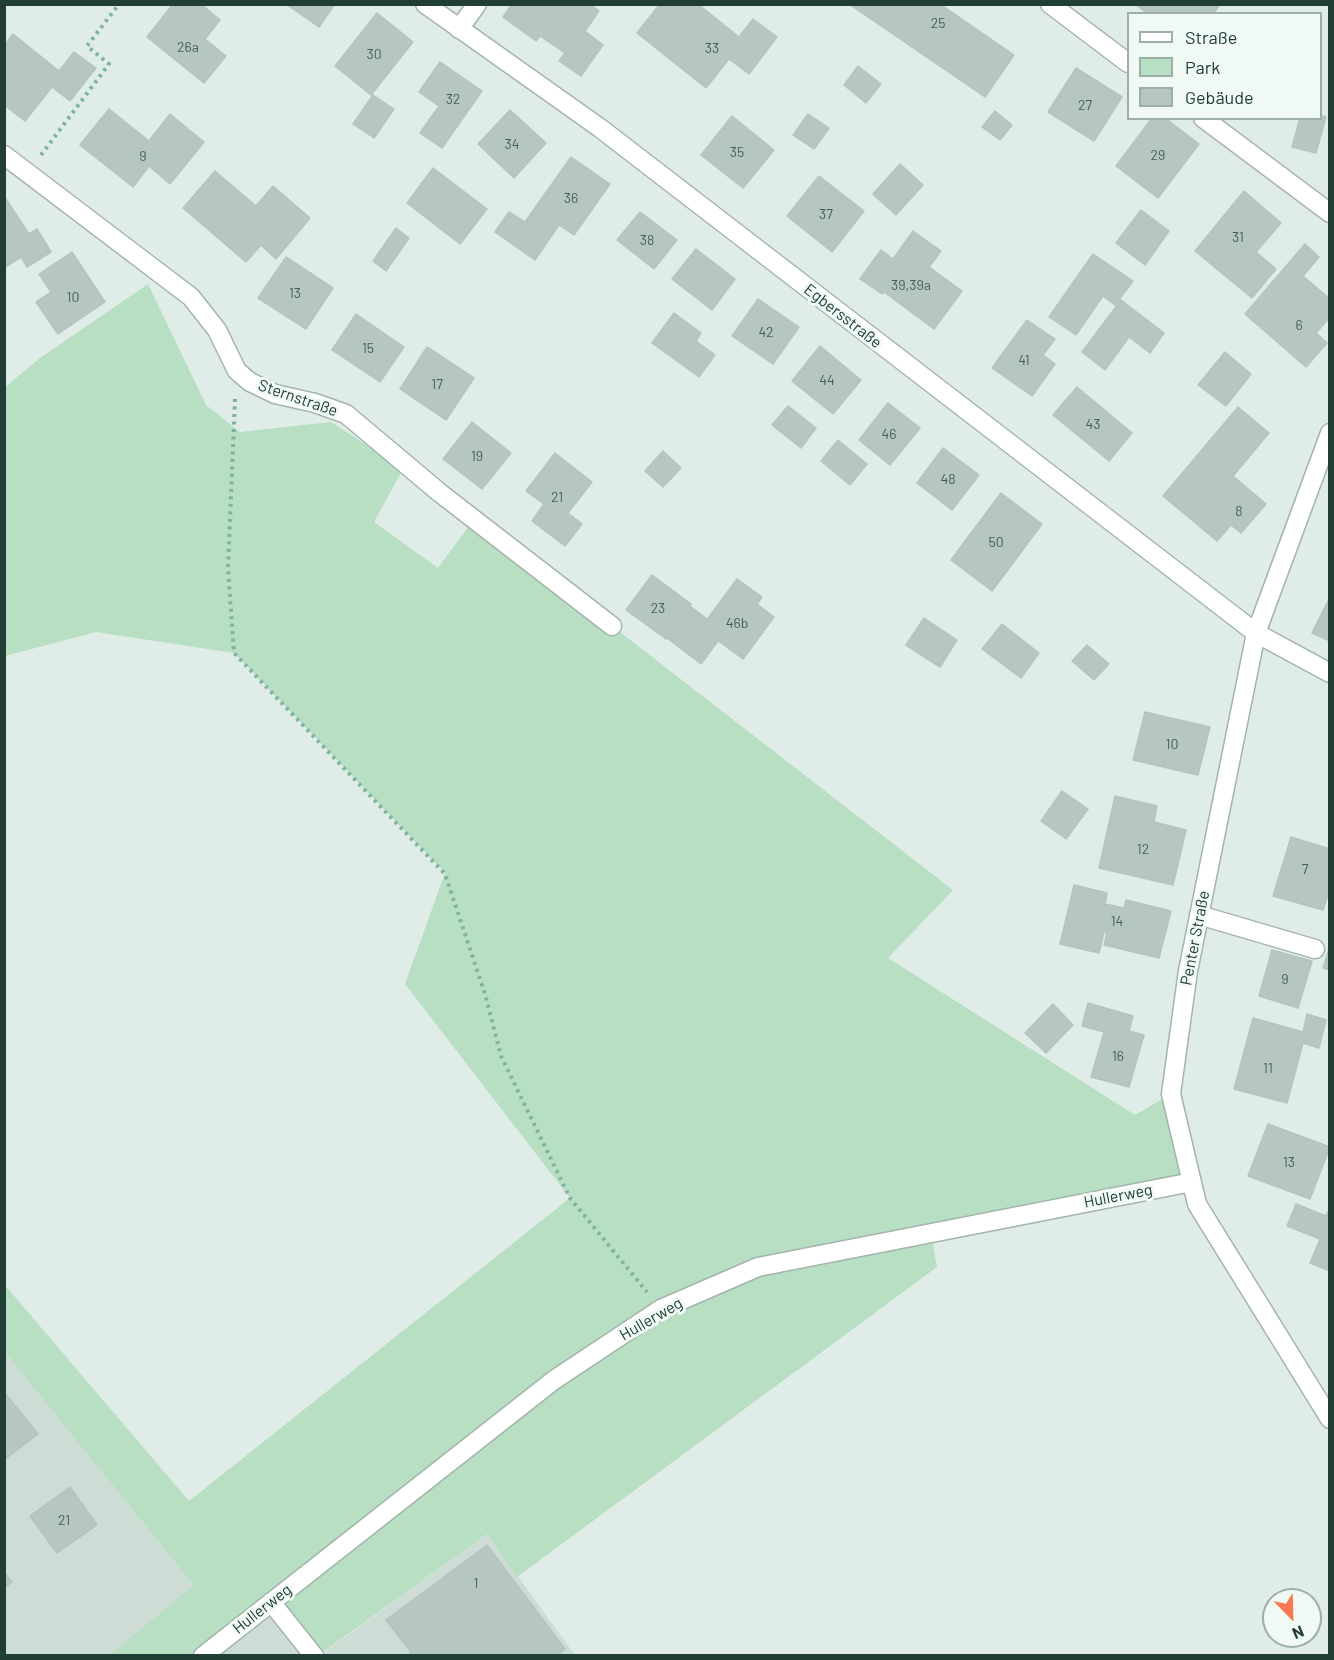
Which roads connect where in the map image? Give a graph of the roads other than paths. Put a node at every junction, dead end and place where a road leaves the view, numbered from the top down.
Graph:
1 (425, 4) edge
2 (477, 4) edge
3 (1050, 4) edge
4 (459, 28) junction
5 (1127, 62) edge
6 (1206, 120) edge
7 (4, 155) edge
8 (1329, 213) edge
9 (1329, 433) edge
10 (612, 626) dead end
11 (1256, 633) junction
12 (1329, 673) edge
13 (1199, 915) junction
14 (1316, 948) dead end
15 (1192, 1182) junction
16 (1329, 1419) edge
17 (271, 1602) junction
18 (203, 1656) edge
19 (314, 1656) edge

1 - 4 street, Egbersstraße
2 - 4 street
3 - 5 street
4 - 11 street, Egbersstraße
6 - 8 street
7 - 10 street, Sternstraße
9 - 11 street, Penter Straße
11 - 12 street, Egbersstraße
11 - 13 street, Penter Straße
13 - 14 street
13 - 15 street, Penter Straße
15 - 16 street, Penter Straße
15 - 17 street, Hullerweg
17 - 18 street, Hullerweg
17 - 19 street

